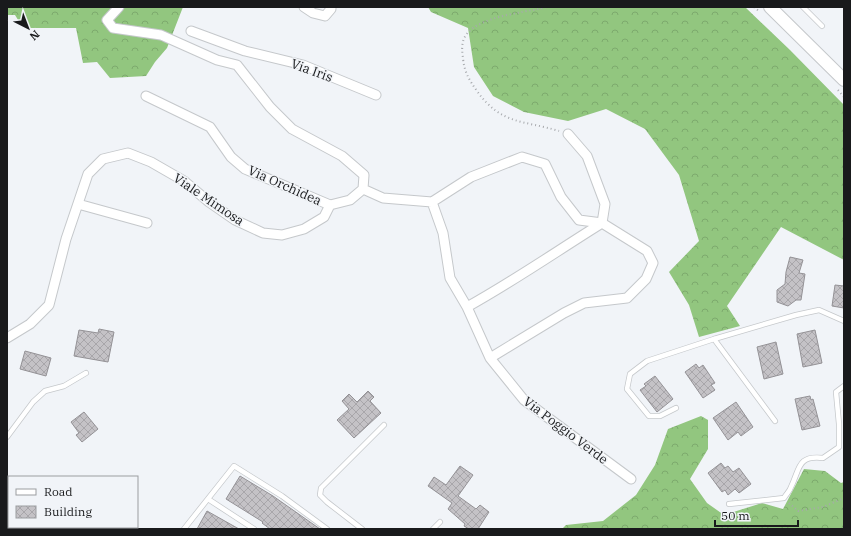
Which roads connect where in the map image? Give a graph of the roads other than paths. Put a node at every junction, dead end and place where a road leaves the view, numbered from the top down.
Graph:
1 (119, 7) edge
2 (304, 7) edge
3 (331, 7) edge
4 (770, 7) edge
5 (803, 7) edge
6 (822, 26) dead end
7 (191, 31) dead end
8 (245, 51) junction
9 (237, 65) junction
10 (844, 80) edge
11 (376, 95) dead end
12 (146, 96) dead end
13 (568, 134) road end
14 (363, 189) junction
15 (432, 202) junction
16 (78, 204) junction
17 (330, 205) junction
18 (147, 223) dead end
19 (602, 223) junction
20 (467, 306) junction
21 (844, 321) edge
22 (7, 338) edge
23 (714, 339) junction
24 (490, 358) junction
25 (86, 374) dead end
26 (844, 386) edge
27 (676, 408) dead end
28 (775, 421) dead end
29 (384, 425) dead end
30 (7, 437) edge
31 (631, 479) dead end
32 (208, 499) junction
33 (728, 504) dead end
34 (440, 522) dead end
35 (184, 529) edge
36 (254, 529) edge
37 (327, 529) edge
38 (362, 529) edge
39 (433, 529) edge

1 - 9 street
2 - 3 street
4 - 10 street
5 - 6 lane
7 - 8 street, Via Iris
8 - 9 street
8 - 11 street, Via Iris
9 - 14 street
12 - 17 street, Via Orchidea
13 - 19 street
14 - 15 street
14 - 17 street
15 - 19 street
15 - 20 street, Via Poggio Verde
16 - 17 street, Viale Mimosa
16 - 18 street
16 - 22 street, Viale Mimosa
19 - 20 street
19 - 24 street
20 - 24 street, Via Poggio Verde
21 - 23 lane
23 - 27 lane
23 - 28 lane
24 - 31 street, Via Poggio Verde
25 - 30 lane
26 - 33 lane
29 - 38 lane
32 - 35 lane
32 - 36 lane
32 - 37 lane
34 - 39 lane

